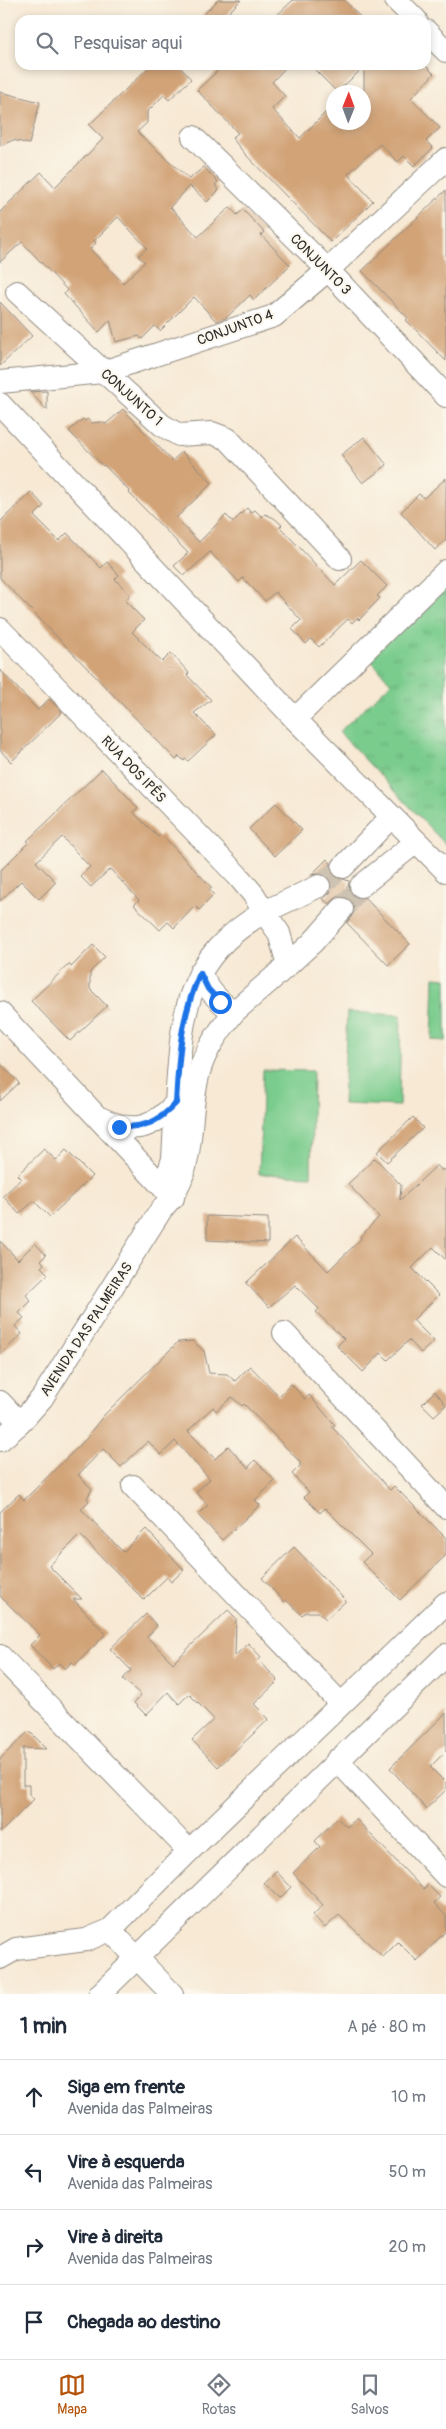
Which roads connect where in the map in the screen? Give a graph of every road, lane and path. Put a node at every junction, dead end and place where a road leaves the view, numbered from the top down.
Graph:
1 (396, 0) edge
2 (411, 15) edge
3 (431, 36) edge
4 (446, 51) edge
5 (192, 137) dead end
6 (446, 159) edge
7 (328, 270) junction
8 (17, 292) dead end
9 (103, 372) junction
10 (0, 382) edge
11 (446, 396) edge
12 (0, 404) edge
13 (340, 559) dead end
14 (446, 571) edge
15 (0, 629) edge
16 (295, 719) junction
17 (390, 817) junction
18 (416, 842) junction
19 (446, 870) edge
20 (319, 886) tunnel mouth
21 (342, 909) tunnel mouth
22 (264, 912) junction
23 (288, 965) junction
24 (200, 973) junction
25 (234, 1012) junction
26 (0, 1013) edge
27 (176, 1103) junction
28 (109, 1123) junction
29 (169, 1192) junction
30 (284, 1333) dead end
31 (0, 1402) edge
32 (20, 1423) junction
33 (0, 1440) edge
34 (133, 1486) dead end
35 (446, 1507) edge
36 (446, 1603) edge
37 (424, 1624) junction
38 (446, 1648) edge
39 (446, 1654) edge
40 (0, 1656) edge
41 (341, 1704) junction
42 (337, 1760) junction
43 (256, 1787) junction
44 (282, 1814) junction
45 (188, 1850) junction
46 (446, 1876) edge
47 (110, 1930) junction
48 (137, 1956) junction
49 (0, 1958) edge
50 (100, 1994) edge
51 (172, 1994) edge

1 - 2 street
3 - 4 street
5 - 7 street, CONJUNTO 3
6 - 7 street, CONJUNTO 4
7 - 9 street, CONJUNTO 4
7 - 11 street, CONJUNTO 3
8 - 9 street, CONJUNTO 1
9 - 10 street, CONJUNTO 4
9 - 13 street, CONJUNTO 1
12 - 16 street
14 - 16 street
15 - 22 street, RUA DOS IPÊS
16 - 17 street
17 - 18 street
17 - 18 street
18 - 19 street
20 - 22 street, AVENIDA DAS PALMEIRAS
21 - 23 street, AVENIDA DAS PALMEIRAS
22 - 23 street
22 - 24 street, AVENIDA DAS PALMEIRAS
23 - 25 street, AVENIDA DAS PALMEIRAS
24 - 25 street
24 - 27 street, AVENIDA DAS PALMEIRAS
25 - 29 street, AVENIDA DAS PALMEIRAS
26 - 28 street
27 - 28 street
27 - 29 street, AVENIDA DAS PALMEIRAS
28 - 29 street
29 - 32 street, AVENIDA DAS PALMEIRAS
30 - 35 street
31 - 32 street
32 - 33 street, AVENIDA DAS PALMEIRAS
34 - 41 street
36 - 37 street
37 - 38 street
37 - 41 street
39 - 42 street
40 - 45 street
41 - 43 street
42 - 44 street
42 - 46 street
43 - 44 street
43 - 45 street
44 - 48 street
45 - 47 street
47 - 48 street
47 - 49 street
48 - 50 street
48 - 51 street

